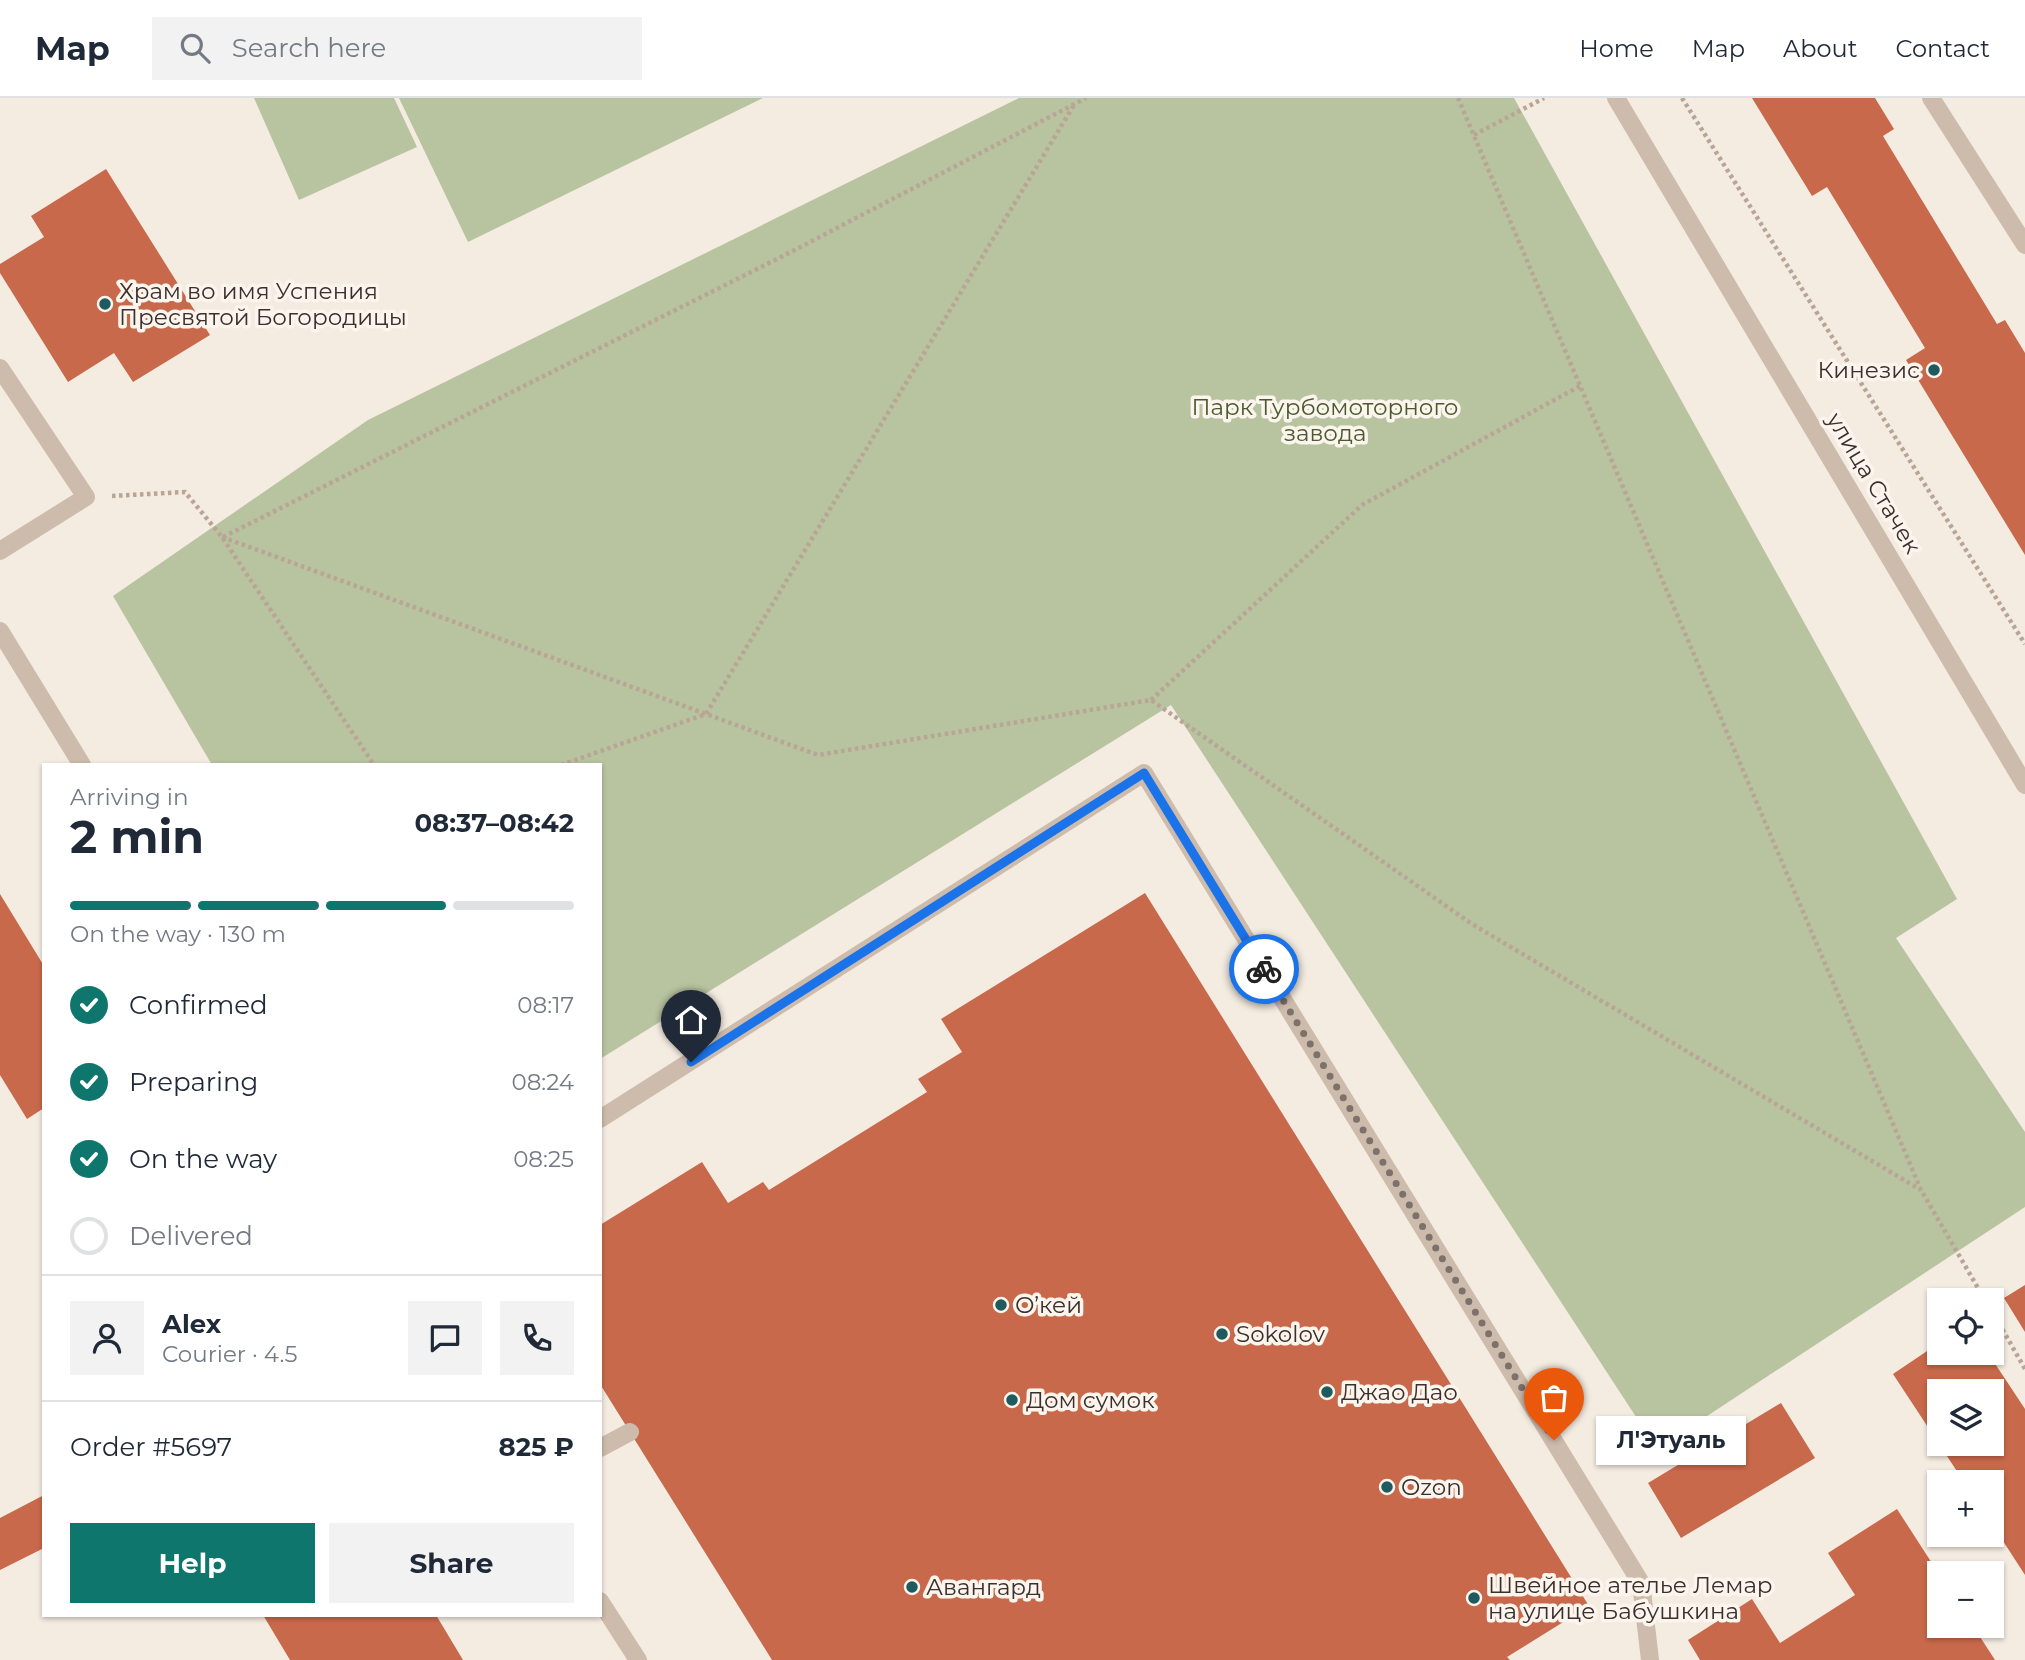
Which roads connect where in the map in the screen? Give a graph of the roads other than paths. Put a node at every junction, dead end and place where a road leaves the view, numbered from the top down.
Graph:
1 (1616, 98) edge
2 (1931, 98) edge
3 (2025, 245) edge
4 (0, 368) edge
5 (0, 551) edge
6 (0, 631) edge
7 (81, 763) edge
8 (2025, 785) edge
9 (602, 1118) edge
10 (630, 1432) dead end
11 (602, 1447) edge
12 (602, 1604) edge
13 (638, 1660) edge
14 (1650, 1660) edge

1 - 8 street, улица Стачек
2 - 3 street
4 - 5 street
6 - 7 street
9 - 14 street
10 - 11 street
12 - 13 street

